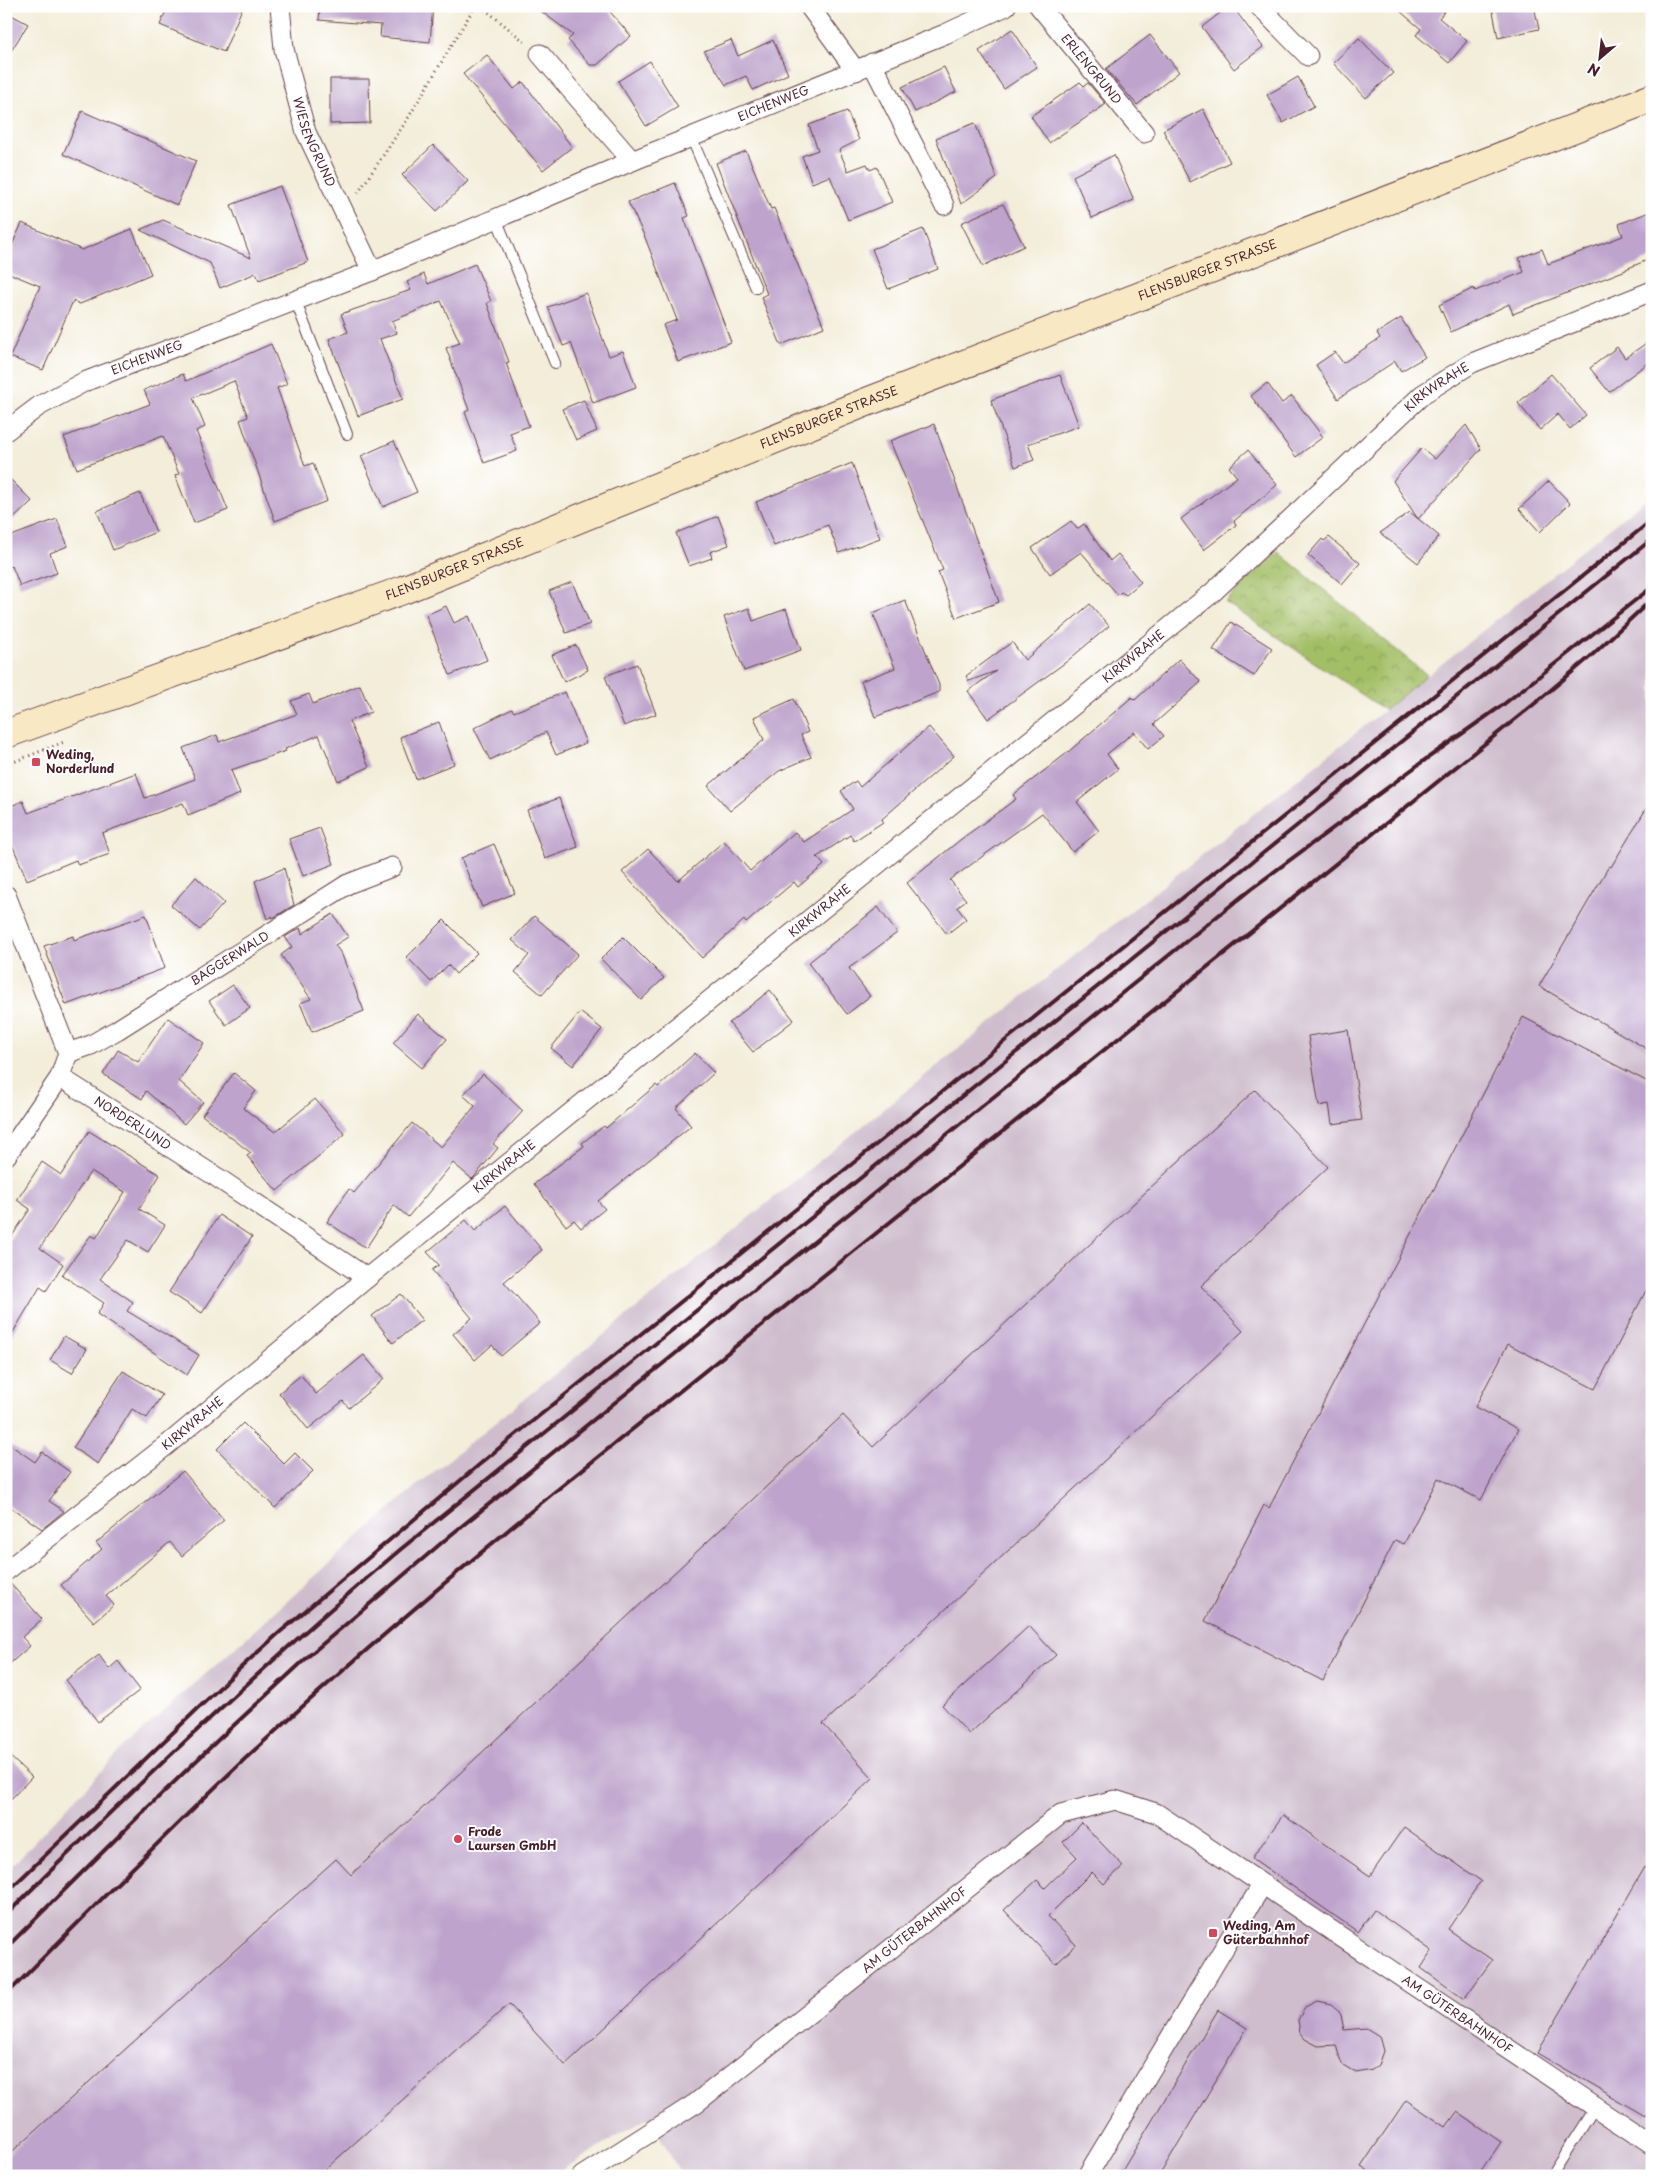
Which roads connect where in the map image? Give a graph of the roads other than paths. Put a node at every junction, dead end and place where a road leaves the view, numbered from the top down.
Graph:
1 (280, 6) edge
2 (809, 6) edge
3 (1006, 6) edge
4 (1039, 6) edge
5 (1259, 6) edge
6 (540, 54) road end
7 (1308, 56) dead end
8 (864, 67) junction
9 (1652, 98) edge
10 (1144, 132) dead end
11 (691, 137) junction
12 (632, 161) junction
13 (944, 206) dead end
14 (496, 218) junction
15 (372, 271) junction
16 (756, 288) dead end
17 (1652, 291) edge
18 (296, 302) junction
19 (556, 363) dead end
20 (6, 431) edge
21 (347, 434) dead end
22 (6, 734) edge
23 (392, 867) dead end
24 (6, 895) edge
25 (68, 1053) junction
26 (60, 1077) junction
27 (6, 1156) edge
28 (367, 1278) junction
29 (6, 1571) edge
30 (1262, 1885) junction
31 (1595, 2107) junction
32 (1651, 2141) edge
33 (582, 2176) edge
34 (1087, 2176) edge
35 (1551, 2176) edge

1 - 15 street, WIESENGRUND
2 - 8 street
3 - 8 street, EICHENWEG
4 - 10 street, ERLENGRUND
5 - 7 street
6 - 12 street
8 - 11 street, EICHENWEG
8 - 13 street
9 - 22 street, FLENSBURGER STRASSE
11 - 12 street, EICHENWEG
11 - 16 lane
12 - 14 street, EICHENWEG
14 - 15 street, EICHENWEG
14 - 19 lane
15 - 18 street, EICHENWEG
17 - 28 street, KIRKWRAHE
18 - 20 street, EICHENWEG
18 - 21 lane
23 - 25 street, BAGGERWALD
24 - 25 street
25 - 26 street
26 - 27 street
26 - 28 street, NORDERLUND
28 - 29 street, KIRKWRAHE
30 - 31 street, AM GÜTERBAHNHOF
30 - 33 street, AM GÜTERBAHNHOF
30 - 34 street
31 - 32 street, AM GÜTERBAHNHOF
31 - 35 lane

